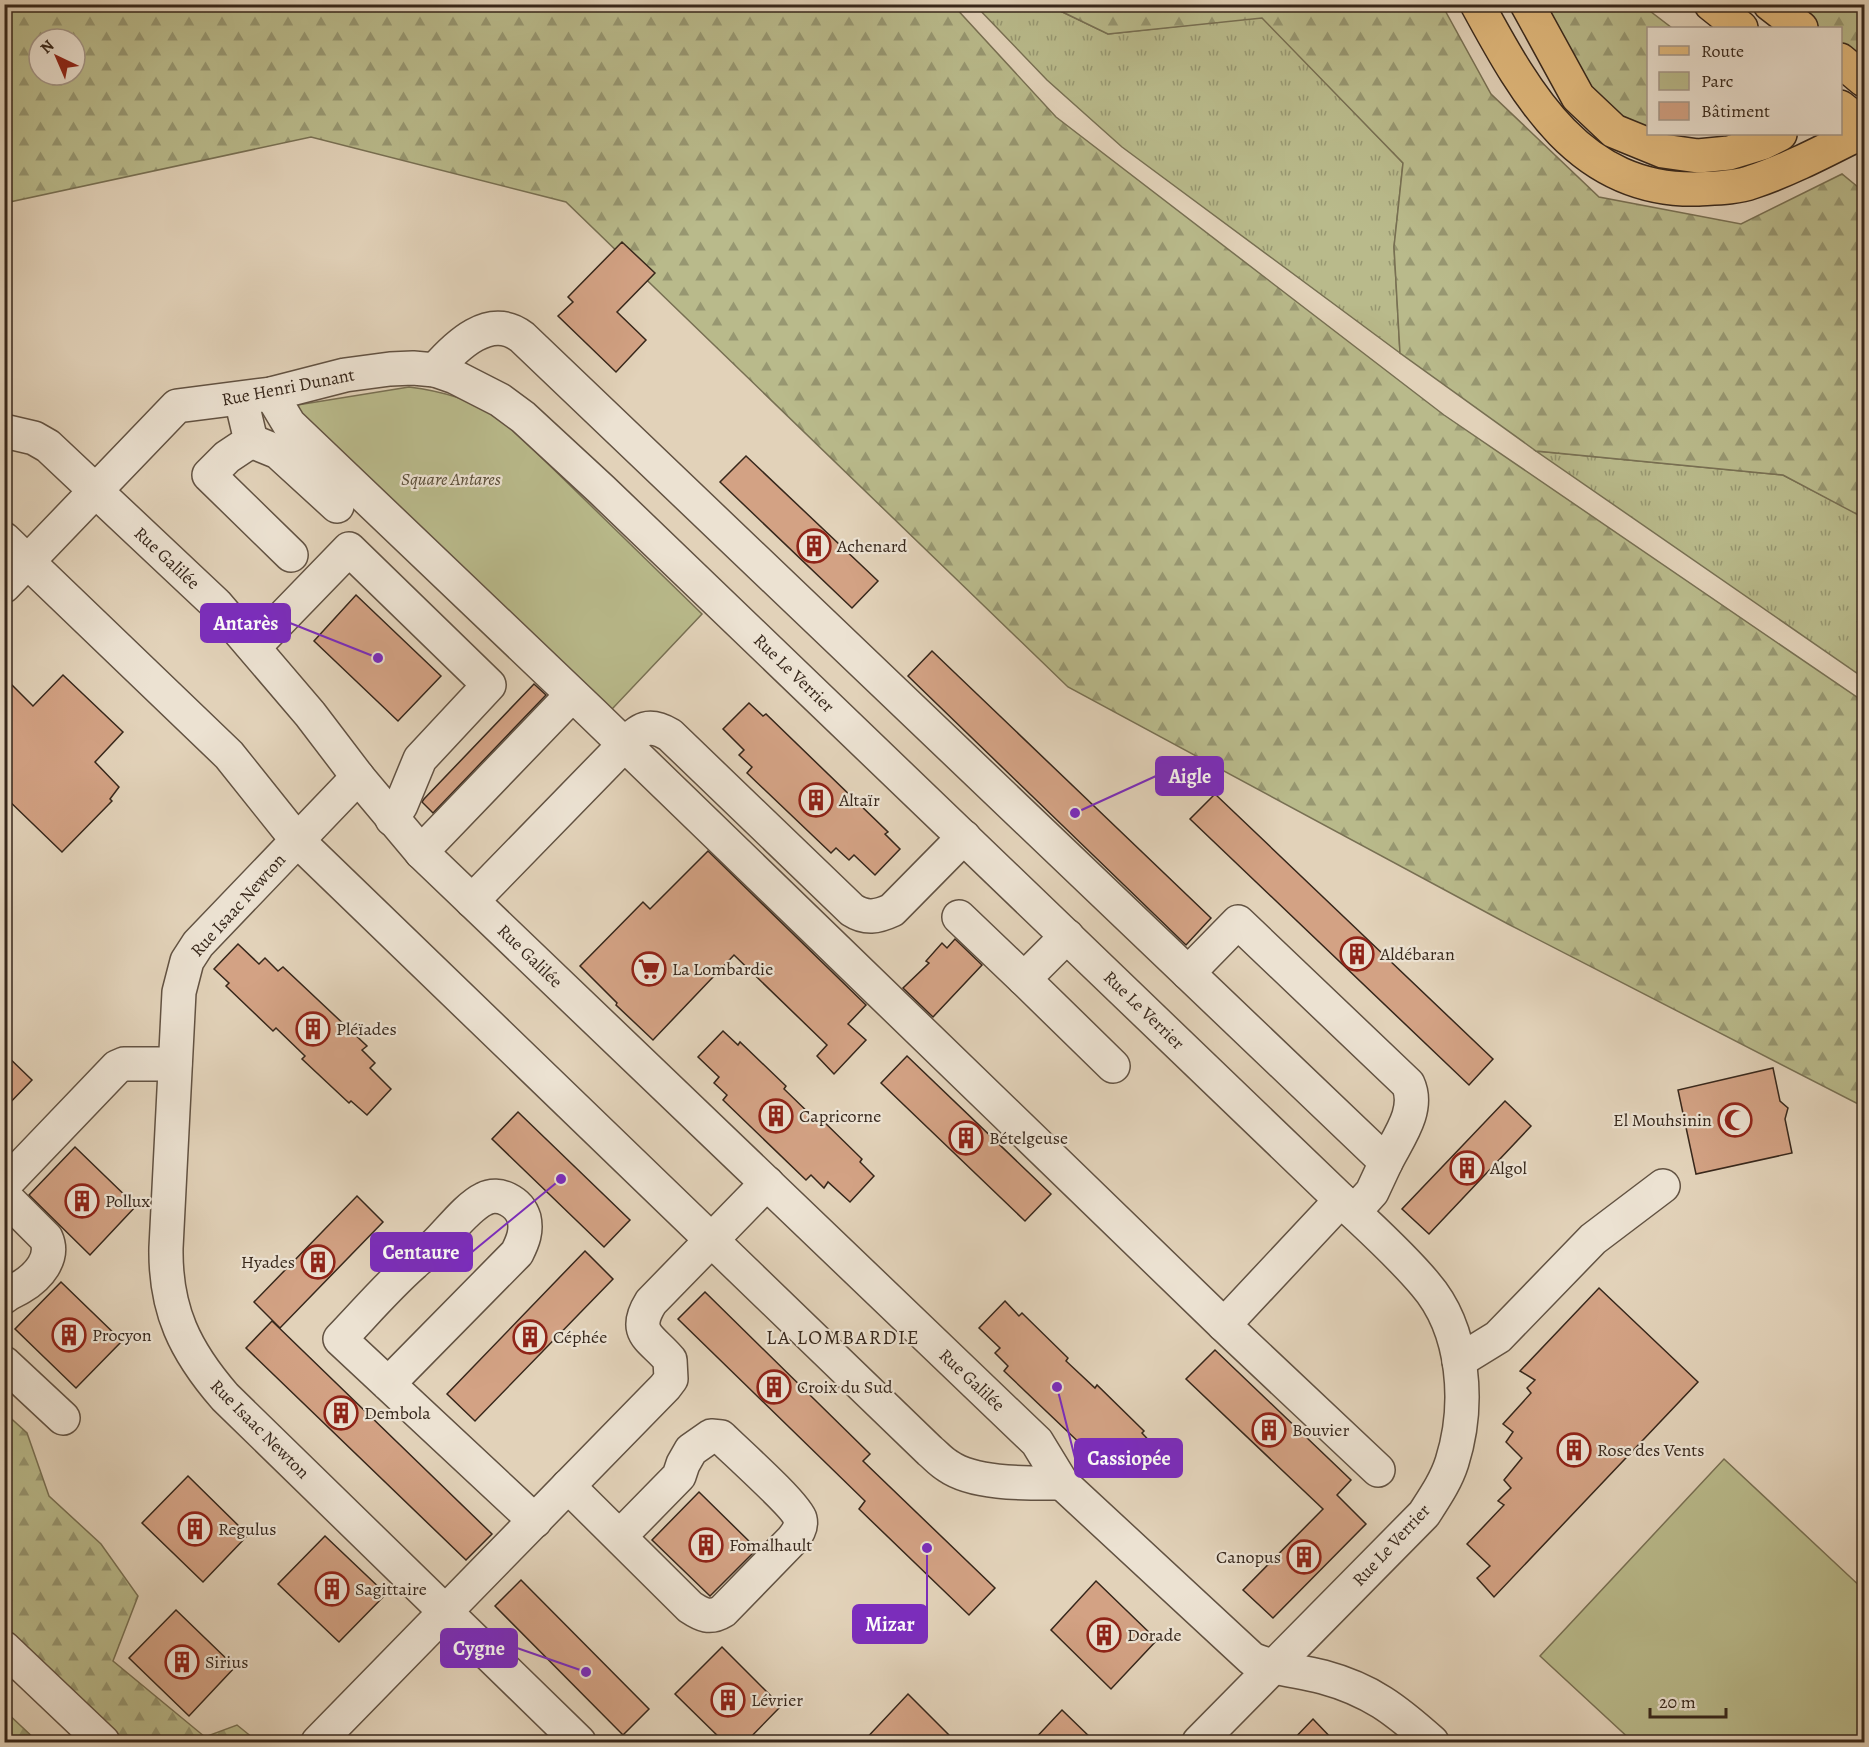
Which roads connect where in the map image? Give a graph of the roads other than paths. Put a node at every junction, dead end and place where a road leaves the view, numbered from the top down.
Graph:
1 (1477, 4) edge
2 (1527, 4) edge
3 (1711, 4) edge
4 (1770, 4) edge
5 (1740, 27) edge
6 (1800, 27) edge
7 (1842, 62) edge
8 (1864, 80) edge
9 (1864, 93) edge
10 (1842, 105) edge
11 (1842, 108) edge
12 (1864, 126) edge
13 (1864, 131) edge
14 (1778, 135) edge
15 (435, 370) junction
16 (256, 397) junction
17 (4, 431) edge
18 (250, 441) junction
19 (96, 490) junction
20 (337, 506) dead end
21 (4, 539) edge
22 (291, 555) dead end
23 (27, 562) junction
24 (4, 586) edge
25 (254, 647) junction
26 (572, 695) junction
27 (624, 745) junction
28 (358, 777) junction
29 (392, 819) junction
30 (964, 837) junction
31 (297, 840) junction
32 (421, 852) junction
33 (472, 902) junction
34 (960, 917) dead end
35 (1066, 936) junction
36 (1188, 973) junction
37 (1024, 980) junction
38 (176, 1064) junction
39 (1113, 1066) dead end
40 (1386, 1162) junction
41 (767, 1183) junction
42 (4, 1185) edge
43 (1663, 1186) dead end
44 (4, 1196) edge
45 (1347, 1206) junction
46 (712, 1241) junction
47 (6, 1292) edge
48 (1224, 1325) junction
49 (1459, 1361) junction
50 (4, 1363) edge
51 (388, 1384) junction
52 (63, 1418) dead end
53 (1378, 1470) dead end
54 (1062, 1483) junction
55 (568, 1486) junction
56 (535, 1521) junction
57 (619, 1534) junction
58 (447, 1612) junction
59 (4, 1648) edge
60 (1272, 1668) junction
61 (103, 1743) edge
62 (318, 1743) edge
63 (579, 1743) edge
64 (1199, 1743) edge
65 (1432, 1743) edge

1 - 13 main road
2 - 14 main road
3 - 5 main road
4 - 6 main road
7 - 8 main road
9 - 10 main road
11 - 12 main road
15 - 16 street, Rue Henri Dunant
15 - 30 street, Rue Le Verrier
15 - 36 street
16 - 18 street
16 - 19 street, Rue Henri Dunant
16 - 26 street
17 - 19 street, Rue Galilée
18 - 20 street
18 - 22 street
19 - 23 street, Rue Henri Dunant
19 - 25 street, Rue Galilée
21 - 23 street
23 - 24 street, Rue Henri Dunant
23 - 31 street
25 - 28 street, Rue Galilée
25 - 29 street
26 - 27 street
26 - 32 street
27 - 30 street
27 - 33 street
27 - 48 street
28 - 29 street, Rue Galilée
28 - 31 street, Rue Isaac Newton
29 - 32 street, Rue Galilée
30 - 35 street, Rue Le Verrier
31 - 38 street, Rue Isaac Newton
31 - 46 street
32 - 33 street, Rue Galilée
33 - 41 street, Rue Galilée
34 - 37 street
35 - 37 street
35 - 45 street, Rue Le Verrier
36 - 40 street
36 - 40 street
37 - 39 street
38 - 42 street
38 - 58 street, Rue Isaac Newton
40 - 45 street
41 - 46 street
41 - 54 street, Rue Galilée
43 - 49 street
44 - 47 street
45 - 48 street
45 - 49 street, Rue Le Verrier
46 - 54 street
46 - 55 street
48 - 53 street
49 - 60 street, Rue Le Verrier
50 - 52 street
51 - 51 street
51 - 56 street
54 - 60 street, Rue Galilée
55 - 56 street
55 - 57 street
56 - 58 street
57 - 57 street
58 - 62 street
58 - 63 street, Rue Isaac Newton
59 - 61 street
60 - 64 street, Rue Le Verrier
60 - 65 street

